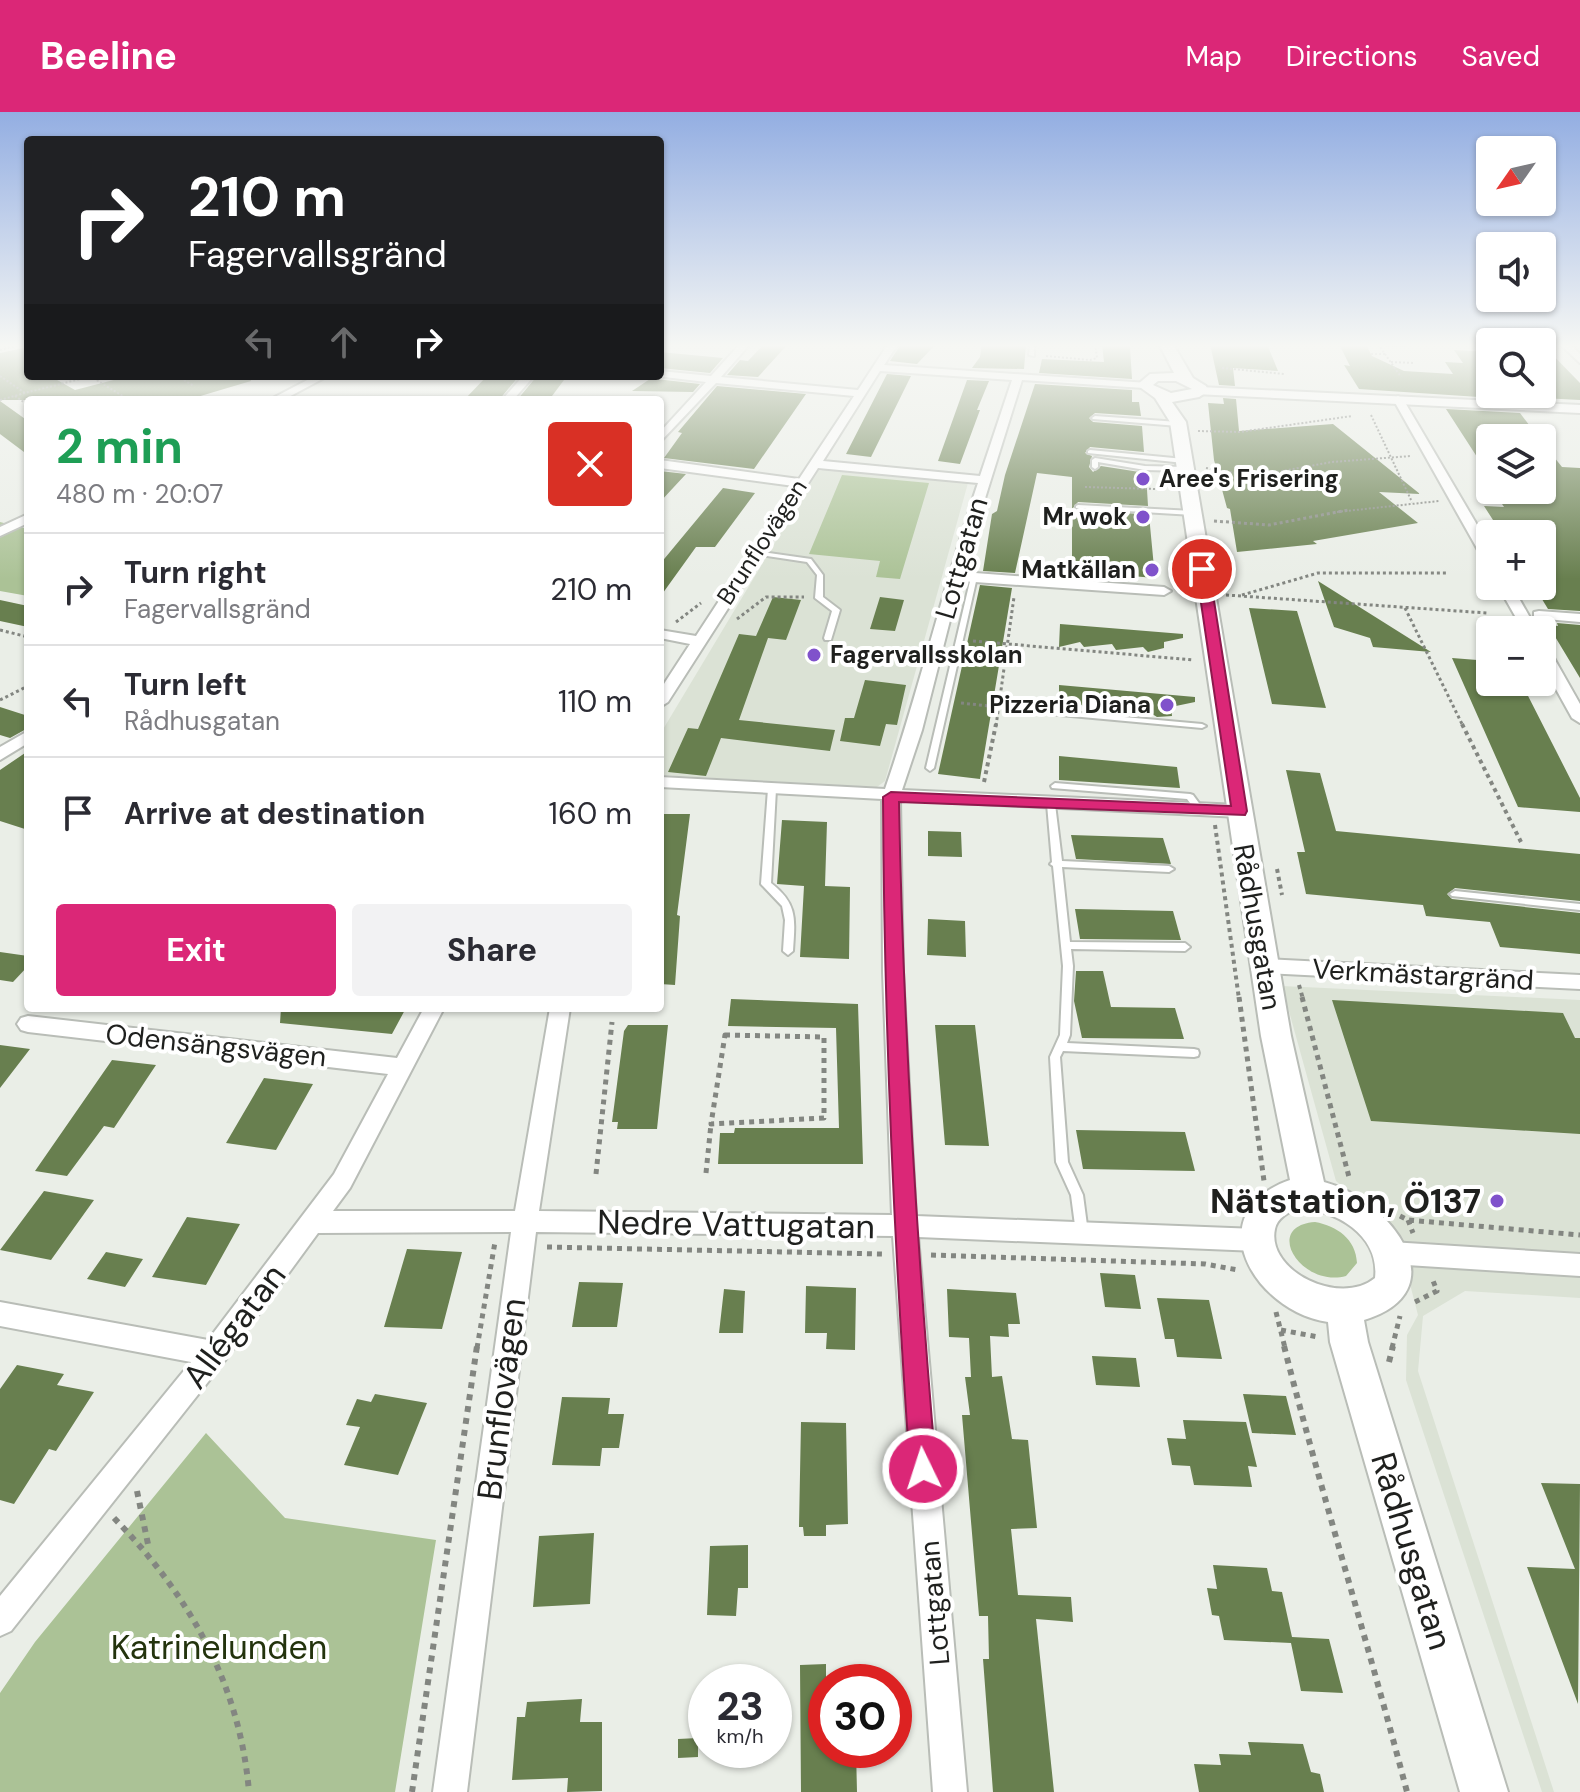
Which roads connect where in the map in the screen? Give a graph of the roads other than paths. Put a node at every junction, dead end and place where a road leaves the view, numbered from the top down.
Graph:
1 (839, 422) edge
2 (1003, 422) edge
3 (1144, 422) edge
4 (1181, 422) edge
5 (1185, 422) edge
6 (1414, 422) edge
7 (1184, 426) junction
8 (1090, 452) dead end
9 (812, 464) junction
10 (664, 465) edge
11 (1191, 466) junction
12 (1095, 467) dead end
13 (984, 480) junction
14 (800, 483) junction
15 (1078, 507) dead end
16 (0, 512) edge
17 (1204, 517) junction
18 (24, 518) edge
19 (24, 520) edge
20 (0, 532) edge
21 (1476, 534) edge
22 (755, 553) junction
23 (967, 580) junction
24 (1164, 591) dead end
25 (1539, 615) dead end
26 (1580, 618) edge
27 (664, 635) edge
28 (828, 638) dead end
29 (699, 641) junction
30 (1556, 676) edge
31 (664, 696) edge
32 (1049, 712) dead end
33 (1580, 718) edge
34 (1202, 726) dead end
35 (24, 739) edge
36 (0, 755) edge
37 (930, 768) dead end
38 (664, 782) edge
39 (772, 789) junction
40 (1053, 795) junction
41 (891, 797) junction
42 (1239, 811) junction
43 (1055, 864) junction
44 (1169, 869) dead end
45 (1455, 894) dead end
46 (1580, 907) edge
47 (1065, 945) junction
48 (1185, 947) dead end
49 (788, 951) dead end
50 (1266, 966) junction
51 (1580, 982) edge
52 (432, 1012) edge
53 (559, 1012) edge
54 (28, 1024) dead end
55 (1062, 1047) junction
56 (1194, 1053) dead end
57 (404, 1067) junction
58 (1310, 1194) junction
59 (512, 1221) junction
60 (312, 1222) junction
61 (906, 1226) junction
62 (1082, 1233) junction
63 (1257, 1240) junction
64 (1406, 1254) junction
65 (1580, 1265) edge
66 (1344, 1308) junction
67 (0, 1314) edge
68 (214, 1354) junction
69 (0, 1620) edge
70 (450, 1792) edge
71 (950, 1792) edge
72 (1484, 1792) edge

1 - 9 street, Brunflovägen
2 - 13 street, Lottgatan
3 - 7 lane
4 - 7 main road, Rådhusgatan
5 - 7 main road, Rådhusgatan
6 - 21 street
7 - 11 main road, Rådhusgatan
8 - 11 lane
9 - 13 street
9 - 14 street, Brunflovägen
10 - 14 street
11 - 12 lane
11 - 17 main road, Rådhusgatan
13 - 23 street, Lottgatan
14 - 22 street, Brunflovägen
15 - 17 lane
16 - 18 street
17 - 42 main road, Rådhusgatan
19 - 20 street
22 - 28 lane
22 - 29 street, Brunflovägen
23 - 24 street
23 - 37 lane
23 - 41 street, Lottgatan
25 - 26 street
27 - 29 street
29 - 31 street, Brunflovägen
30 - 33 street
32 - 34 lane
35 - 36 street
38 - 39 street
39 - 41 street
39 - 49 lane
40 - 41 street
40 - 42 street
40 - 43 lane
41 - 61 street, Lottgatan
42 - 50 main road, Rådhusgatan
43 - 44 lane
43 - 47 lane
45 - 46 lane
47 - 48 lane
47 - 55 lane
50 - 51 street, Verkmästargränd
50 - 58 main road, Rådhusgatan
52 - 57 street, Allégatan
53 - 59 street, Brunflovägen
54 - 57 street, Odensängsvägen
55 - 56 lane
55 - 62 lane
57 - 60 street, Allégatan
58 - 63 main road
58 - 64 main road
59 - 60 street, Nedre Vattugatan
59 - 61 street, Nedre Vattugatan
59 - 70 street, Brunflovägen
60 - 68 street, Allégatan
61 - 62 street, Nedre Vattugatan
61 - 71 street, Lottgatan
62 - 63 street, Nedre Vattugatan
63 - 66 main road
64 - 65 street
64 - 66 main road
66 - 72 main road, Rådhusgatan
67 - 68 street
68 - 69 street, Allégatan

